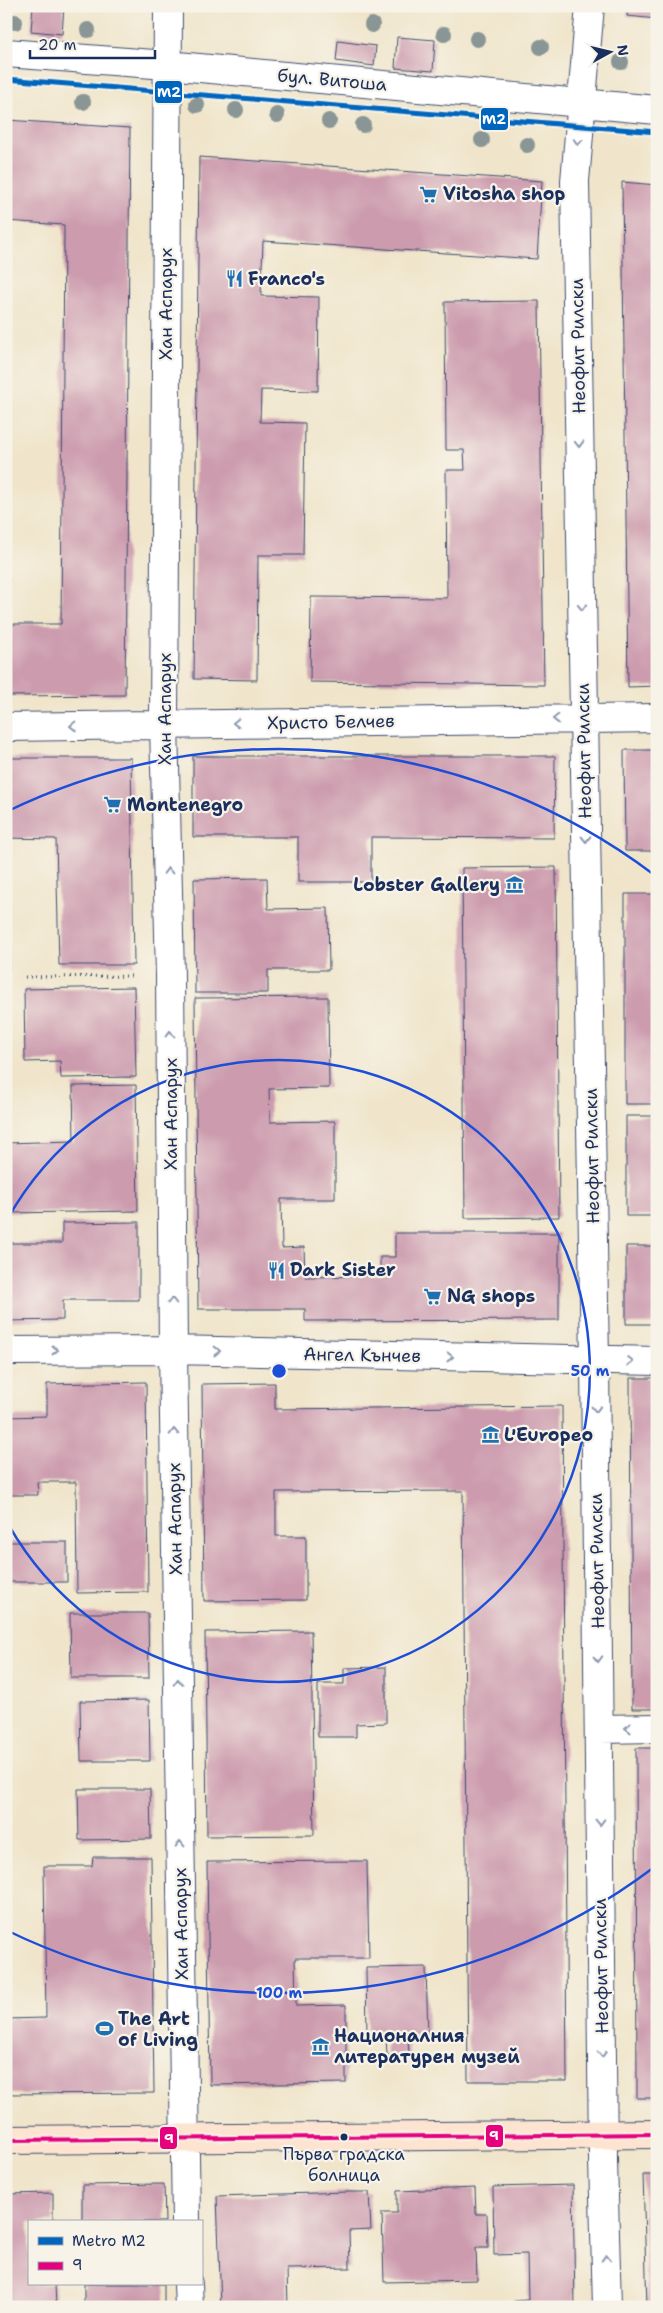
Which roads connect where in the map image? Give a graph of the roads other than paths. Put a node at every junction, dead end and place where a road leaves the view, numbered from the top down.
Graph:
1 (168, 6) edge
2 (590, 6) edge
3 (6, 52) edge
4 (167, 65) junction
5 (580, 104) junction
6 (657, 110) edge
7 (657, 718) edge
8 (584, 719) junction
9 (164, 724) junction
10 (6, 727) edge
11 (173, 1350) junction
12 (6, 1351) edge
13 (595, 1360) junction
14 (657, 1361) edge
15 (657, 1728) edge
16 (599, 1729) junction
17 (657, 2134) edge
18 (603, 2135) junction
19 (184, 2138) junction
20 (6, 2140) edge
21 (186, 2220) edge
22 (188, 2286) edge
23 (188, 2307) edge
24 (607, 2307) edge

1 - 4 street, Хан Аспарух
2 - 5 street, Неофит Рилски
3 - 4 street, бул. Витоша
4 - 5 street, бул. Витоша
4 - 9 street, Хан Аспарух
5 - 6 street, бул. Витоша
5 -> 8 street, Неофит Рилски
7 - 8 street, Христо Белчев
8 -> 9 street, Христо Белчев
8 -> 13 street, Неофит Рилски
9 -> 10 street, Христо Белчев
11 -> 9 street, Хан Аспарух
12 -> 11 street, Ангел Кънчев
11 -> 13 street, Ангел Кънчев
19 -> 11 street, Хан Аспарух
13 -> 14 street, Ангел Кънчев
13 -> 16 street, Неофит Рилски
15 -> 16 street
16 -> 18 street, Неофит Рилски
17 - 18 street
18 - 19 street
24 -> 18 street, Неофит Рилски
19 - 20 street
19 - 21 street, Хан Аспарух
22 - 23 street

